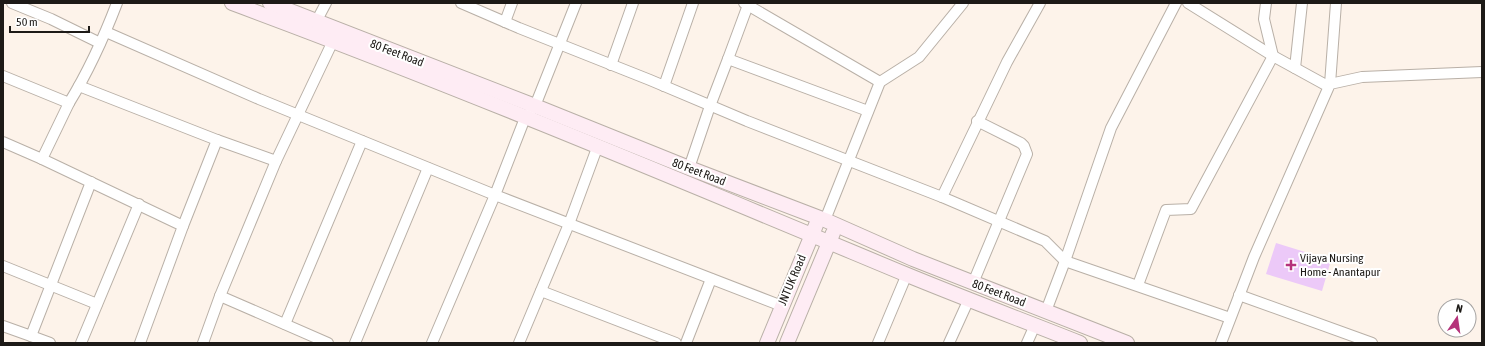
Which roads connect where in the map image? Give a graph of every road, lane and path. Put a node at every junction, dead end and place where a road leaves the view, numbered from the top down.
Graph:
1 (12, 3) edge
2 (117, 3) edge
3 (232, 3) edge
4 (270, 3) edge
5 (326, 3) edge
6 (461, 3) edge
7 (512, 3) edge
8 (576, 3) edge
9 (633, 3) edge
10 (693, 3) edge
11 (963, 3) edge
12 (1040, 3) edge
13 (1176, 3) edge
14 (1188, 3) edge
15 (1266, 3) edge
16 (1302, 3) edge
17 (1336, 3) edge
18 (746, 4) edge
19 (1198, 6) edge
20 (316, 22) junction
21 (505, 22) junction
22 (106, 32) junction
23 (333, 41) junction
24 (100, 43) junction
25 (559, 44) junction
26 (1273, 56) junction
27 (728, 59) junction
28 (611, 65) junction
29 (1295, 68) junction
30 (1482, 72) edge
31 (3, 76) edge
32 (880, 82) junction
33 (1330, 84) junction
34 (79, 86) junction
35 (664, 86) junction
36 (69, 103) junction
37 (535, 106) junction
38 (710, 106) junction
39 (868, 111) junction
40 (298, 114) junction
41 (525, 118) junction
42 (978, 121) junction
43 (217, 140) junction
44 (362, 141) junction
45 (3, 142) edge
46 (597, 148) junction
47 (42, 159) junction
48 (849, 160) junction
49 (276, 161) junction
50 (428, 168) junction
51 (689, 168) junction
52 (91, 182) junction
53 (495, 195) junction
54 (942, 197) junction
55 (139, 204) junction
56 (827, 221) junction
57 (998, 221) junction
58 (569, 224) junction
59 (183, 226) junction
60 (812, 234) junction
61 (828, 241) junction
62 (1065, 261) junction
63 (3, 266) edge
64 (907, 274) junction
65 (711, 279) junction
66 (973, 282) junction
67 (51, 284) junction
68 (1138, 285) junction
69 (541, 291) junction
70 (220, 296) junction
71 (1239, 296) junction
72 (970, 299) junction
73 (97, 304) junction
74 (782, 306) junction
75 (1046, 311) junction
76 (1230, 318) junction
77 (285, 324) junction
78 (1035, 325) junction
79 (3, 326) edge
80 (31, 336) junction
81 (50, 343) edge
82 (82, 343) edge
83 (140, 343) edge
84 (203, 343) edge
85 (328, 343) edge
86 (355, 343) edge
87 (432, 343) edge
88 (519, 343) edge
89 (676, 343) edge
90 (686, 343) edge
91 (766, 343) edge
92 (787, 343) edge
93 (878, 343) edge
94 (949, 343) edge
95 (1027, 343) edge
96 (1080, 343) edge
97 (1127, 343) edge
98 (1221, 343) edge
99 (1372, 343) edge

1 - 24 street
2 - 22 street
3 - 23 main road, 80 Feet Road
4 - 20 main road, 80 Feet Road
5 - 20 street
6 - 21 street
7 - 21 street
8 - 25 street
9 - 28 street
10 - 35 street
11 - 32 street
12 - 42 street
13 - 62 street
14 - 19 street
15 - 26 street
16 - 29 street
17 - 33 street
18 - 27 street
18 - 32 street
19 - 26 street
20 - 37 main road, 80 Feet Road
21 - 25 street
22 - 24 street
22 - 40 street
23 - 40 street
23 - 41 main road, 80 Feet Road
24 - 34 street
25 - 28 street
25 - 37 street
26 - 29 street
26 - 68 street
27 - 38 street
27 - 39 street
28 - 35 street
29 - 33 street
30 - 33 street
31 - 36 street
32 - 39 street
33 - 71 street
34 - 36 street
34 - 43 street
35 - 38 street
36 - 47 street
37 - 41 street
37 - 51 main road, 80 Feet Road
38 - 48 street
38 - 51 street
39 - 48 street
40 - 44 street
40 - 49 street
41 - 46 main road, 80 Feet Road
41 - 53 street
42 - 54 street
42 - 57 street
43 - 49 street
43 - 59 street
44 - 50 street
44 - 77 street
45 - 47 street
46 - 58 street
46 - 60 main road, 80 Feet Road
47 - 52 street
48 - 54 street
48 - 56 street
49 - 70 street
50 - 53 street
50 - 86 street
51 - 56 main road, 80 Feet Road
52 - 55 street
52 - 67 street
53 - 58 street
53 - 87 street
54 - 57 street
55 - 59 street
55 - 73 street
56 - 60 main road, JNTUK Road
56 - 61 main road, JNTUK Road
56 - 66 main road, 80 Feet Road
57 - 62 street
57 - 66 street
58 - 65 street
58 - 69 street
59 - 83 street
60 - 61 main road, 80 Feet Road
60 - 74 main road, JNTUK Road
61 - 64 main road, 80 Feet Road
61 - 92 main road, JNTUK Road
62 - 68 street
62 - 75 street
63 - 67 street
64 - 72 main road, 80 Feet Road
64 - 93 street
65 - 74 street
65 - 90 street
66 - 75 main road, 80 Feet Road
67 - 73 street
67 - 80 street
68 - 76 street
69 - 88 street
69 - 89 street
70 - 77 street
70 - 84 street
71 - 76 street
71 - 99 street
72 - 78 main road, 80 Feet Road
72 - 94 street
73 - 82 street
74 - 91 main road, JNTUK Road
75 - 97 main road, 80 Feet Road
76 - 98 street
77 - 85 street
78 - 95 street
78 - 96 main road, 80 Feet Road
79 - 80 street
80 - 81 street

